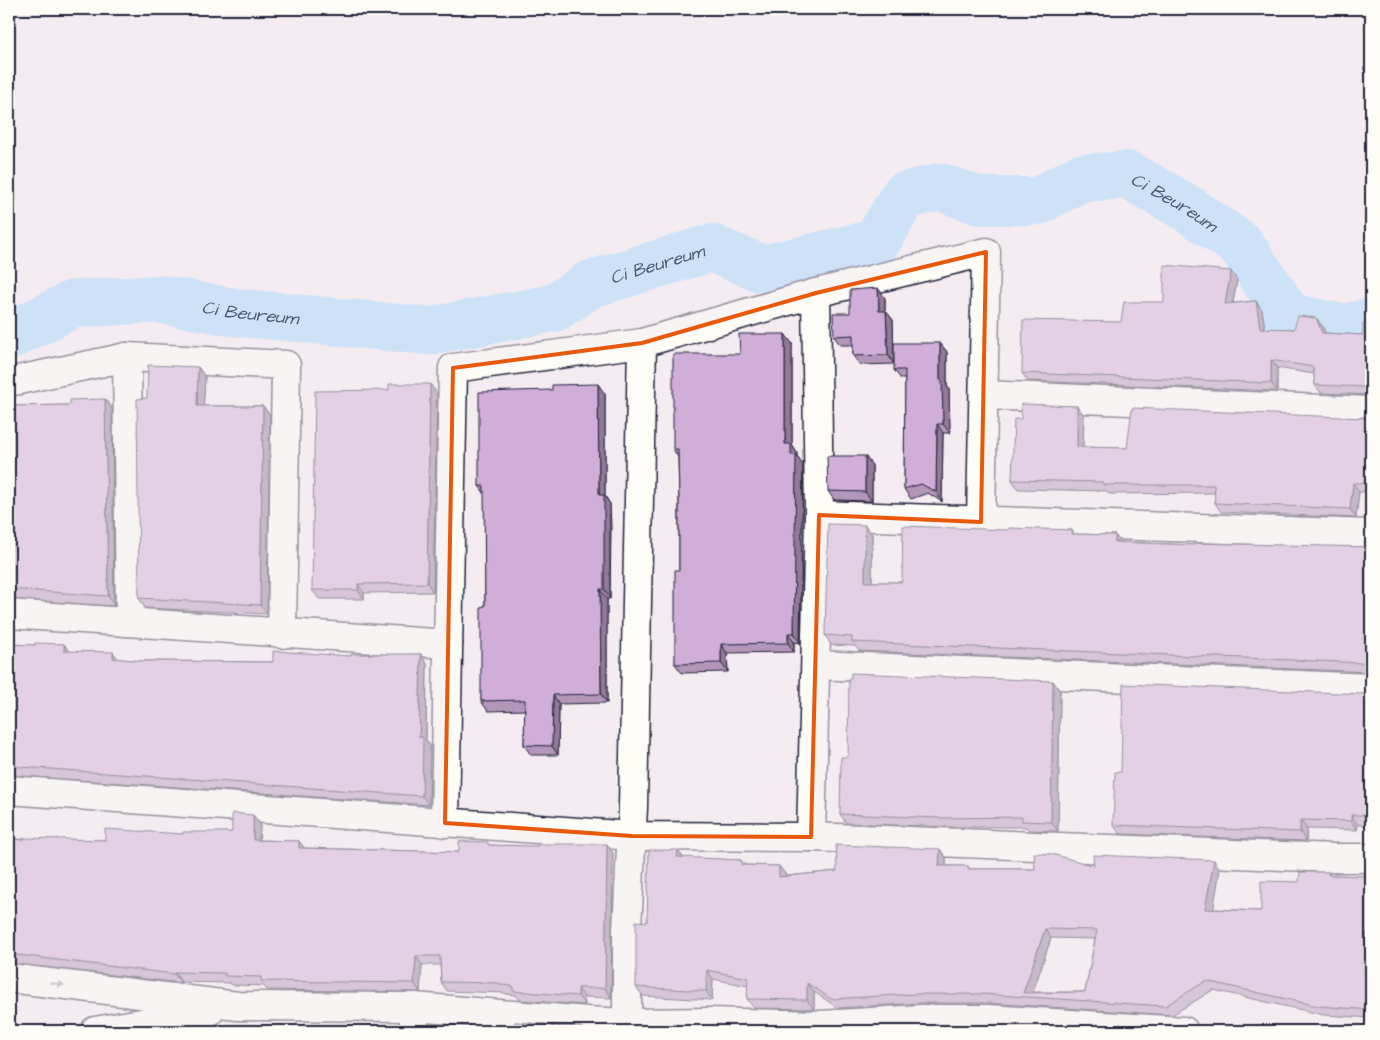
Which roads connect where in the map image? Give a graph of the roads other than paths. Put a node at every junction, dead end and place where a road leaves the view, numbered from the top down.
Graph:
1 (816, 293) junction
2 (642, 343) junction
3 (126, 357) junction
4 (9, 382) edge
5 (984, 395) junction
6 (1371, 411) edge
7 (819, 515) junction
8 (980, 522) junction
9 (1371, 534) edge
10 (9, 614) edge
11 (130, 622) junction
12 (282, 634) junction
13 (448, 644) junction
14 (816, 665) junction
15 (1371, 688) edge
16 (9, 790) edge
17 (445, 823) junction
18 (632, 836) junction
19 (811, 837) junction
20 (1371, 858) edge
21 (9, 978) edge
22 (238, 1006) junction
23 (414, 1019) edge
24 (988, 1025) edge
25 (627, 1027) edge
26 (821, 1028) edge
27 (1126, 1030) edge
28 (94, 1031) edge
29 (1184, 1031) edge

1 - 2 street
1 - 5 street
1 - 7 street
2 - 13 street
2 - 18 street
3 - 4 street
3 - 11 street
3 - 12 street
5 - 6 street
5 - 8 street
7 - 8 street
7 - 14 street
8 - 9 street
10 - 11 street
11 - 12 street
12 - 13 street
13 - 17 street
14 - 15 street
14 - 19 street
16 - 17 street
17 - 18 street
18 - 19 street
18 - 25 street
19 - 20 street
21 -> 22 street
22 - 23 street
22 - 28 street
23 - 25 street
24 - 26 street
24 - 27 street
25 - 26 street
27 - 29 street

